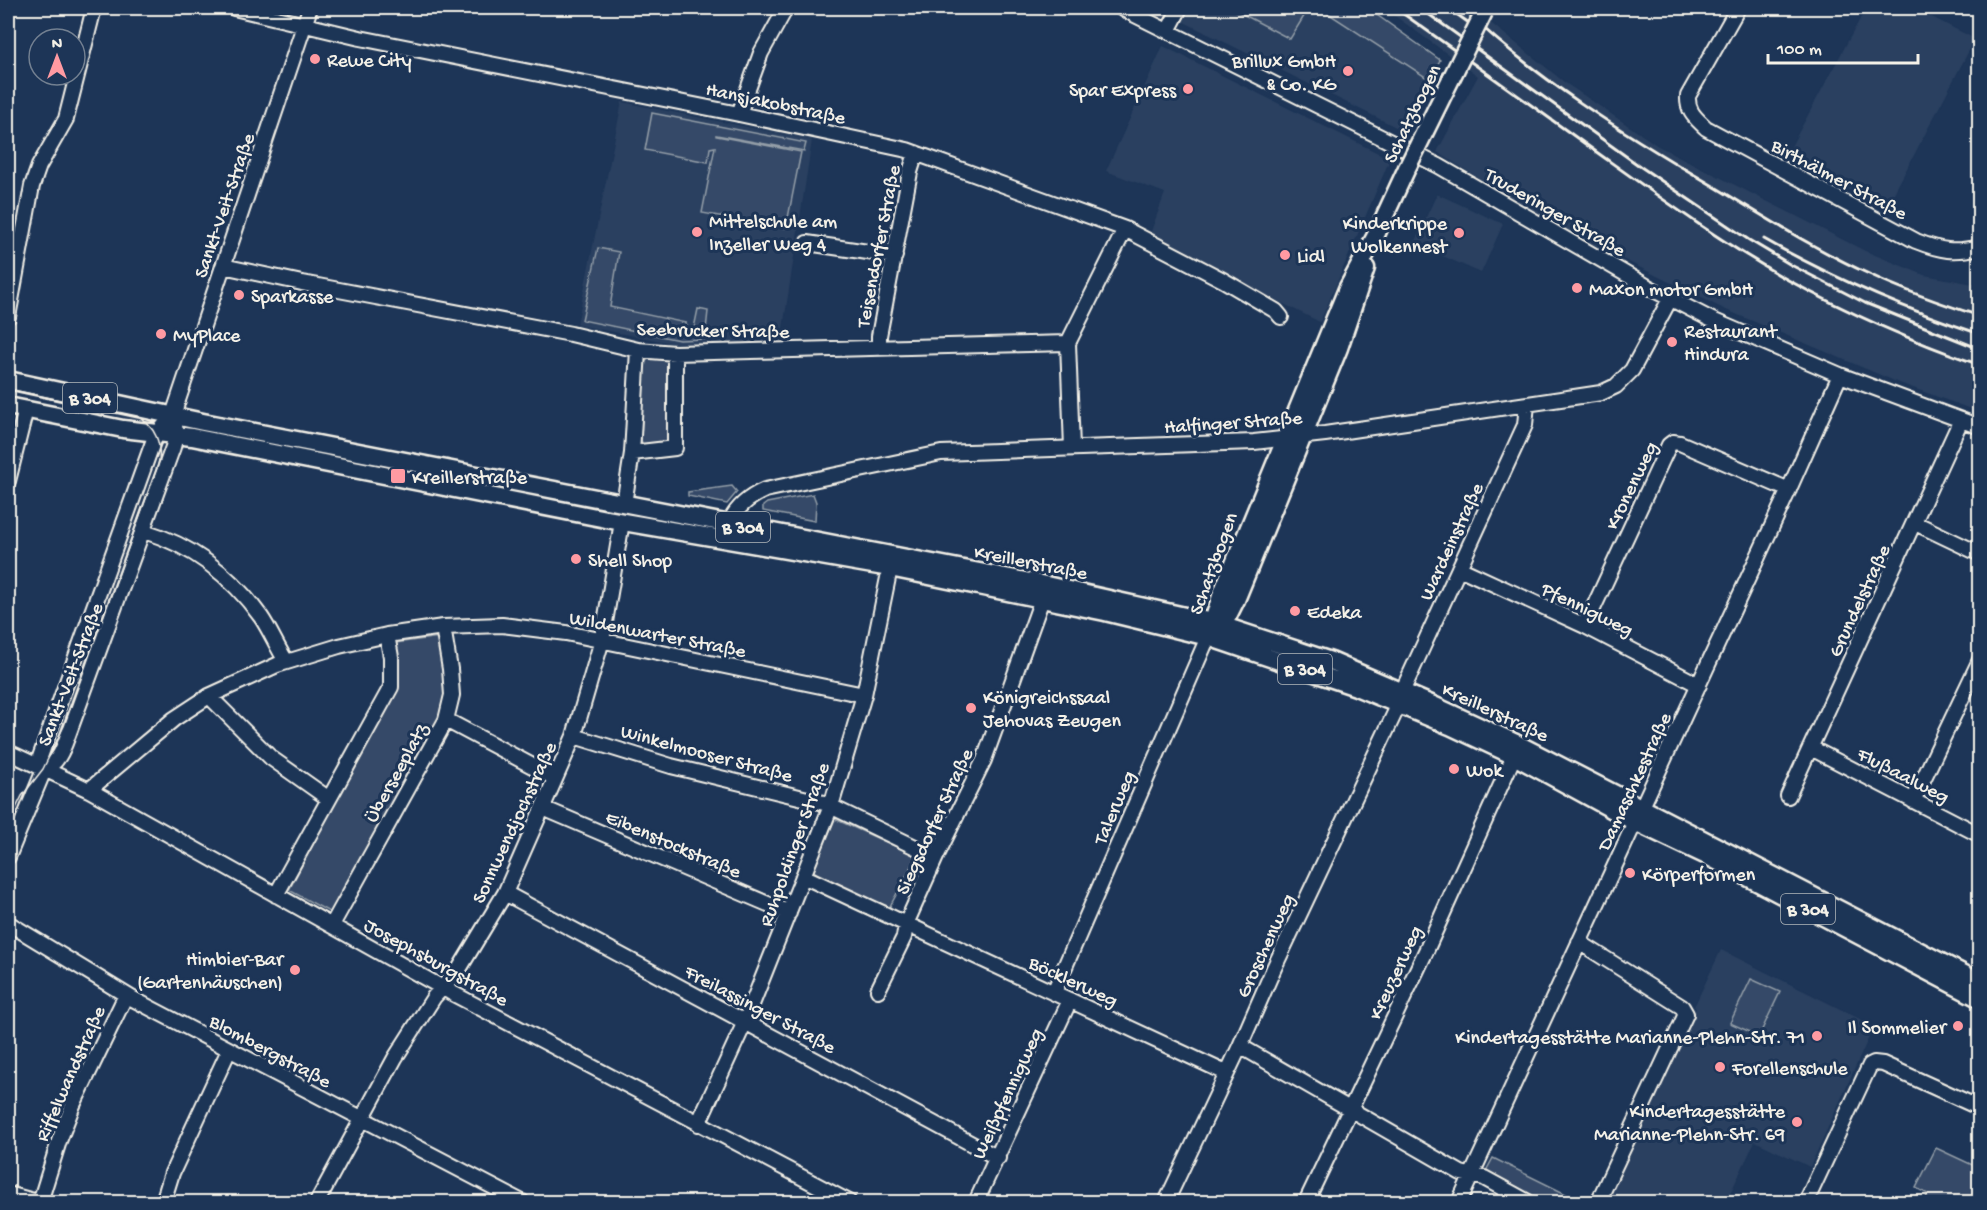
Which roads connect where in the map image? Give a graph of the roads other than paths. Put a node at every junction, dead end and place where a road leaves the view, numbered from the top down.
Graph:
1 (93, 8) edge
2 (234, 8) edge
3 (310, 8) edge
4 (786, 8) edge
5 (1121, 8) edge
6 (1180, 8) edge
7 (1738, 8) edge
8 (1485, 10) edge
9 (305, 24) junction
10 (1168, 32) junction
11 (739, 114) junction
12 (916, 153) junction
13 (1125, 229) junction
14 (1376, 237) junction
15 (807, 243) dead end
16 (1980, 247) edge
17 (895, 256) junction
18 (13, 258) edge
19 (223, 266) junction
20 (1670, 299) junction
21 (8, 317) edge
22 (1281, 317) dead end
23 (1068, 344) junction
24 (879, 347) junction
25 (638, 351) junction
26 (675, 353) junction
27 (1840, 375) junction
28 (8, 380) edge
29 (1527, 404) junction
30 (8, 406) edge
31 (26, 409) junction
32 (173, 415) junction
33 (1961, 420) junction
34 (1980, 427) edge
35 (157, 434) junction
36 (176, 436) junction
37 (1303, 436) junction
38 (1284, 438) junction
39 (1072, 448) junction
40 (632, 453) junction
41 (8, 481) edge
42 (1789, 490) junction
43 (750, 498) junction
44 (624, 504) junction
45 (622, 522) junction
46 (1915, 523) junction
47 (729, 524) junction
48 (144, 531) junction
49 (745, 535) junction
50 (1980, 554) edge
51 (890, 568) junction
52 (1459, 568) junction
53 (1042, 599) junction
54 (1585, 626) junction
55 (443, 627) junction
56 (1214, 628) junction
57 (387, 635) junction
58 (602, 640) junction
59 (1980, 660) edge
60 (286, 661) junction
61 (1698, 685) junction
62 (864, 695) junction
63 (209, 696) junction
64 (1401, 698) junction
65 (446, 720) junction
66 (573, 736) junction
67 (1810, 748) junction
68 (8, 752) edge
69 (1514, 756) junction
70 (44, 770) junction
71 (555, 778) junction
72 (89, 790) junction
73 (1788, 796) dead end
74 (329, 798) junction
75 (1913, 801) junction
76 (831, 806) junction
77 (543, 808) junction
78 (1639, 814) junction
79 (1980, 835) edge
80 (8, 857) edge
81 (936, 857) junction
82 (803, 876) junction
83 (505, 893) junction
84 (276, 895) junction
85 (789, 913) junction
86 (8, 922) edge
87 (906, 924) junction
88 (332, 925) junction
89 (1579, 942) junction
90 (1980, 982) edge
91 (442, 988) junction
92 (878, 990) dead end
93 (1054, 992) junction
94 (126, 995) junction
95 (1980, 999) edge
96 (1070, 1000) junction
97 (745, 1022) junction
98 (1240, 1046) junction
99 (229, 1050) junction
100 (1226, 1073) junction
101 (1980, 1108) edge
102 (1350, 1109) junction
103 (363, 1119) junction
104 (698, 1124) junction
105 (998, 1158) junction
106 (1472, 1175) junction
107 (8, 1194) edge
108 (38, 1203) edge
109 (163, 1203) edge
110 (317, 1203) edge
111 (522, 1203) edge
112 (849, 1203) edge
113 (976, 1203) edge
114 (1166, 1203) edge
115 (1306, 1203) edge
116 (1459, 1203) edge
117 (1528, 1203) edge
118 (1598, 1203) edge
119 (1806, 1203) edge

1 - 18 street
2 - 9 street, Hansjakobstraße
3 - 9 street, Sankt-Veit-Straße
4 - 11 street
5 - 10 street, Truderinger Straße
6 - 10 street
7 - 16 street, Birthälmer Straße
8 - 14 main road, Schatzbogen, bridge
9 - 11 street, Hansjakobstraße
9 - 19 street, Sankt-Veit-Straße
10 - 20 street, Truderinger Straße
11 - 12 street, Hansjakobstraße
12 - 13 street, Hansjakobstraße
12 - 17 street, Teisendorfer Straße
13 - 22 street, Hansjakobstraße
13 - 23 street
14 - 37 main road, Schatzbogen
14 - 38 main road, Schatzbogen
15 - 17 street
17 - 24 street, Teisendorfer Straße
18 - 21 street
19 - 25 street, Seebrucker Straße
19 - 32 street, Sankt-Veit-Straße
20 - 27 street, Truderinger Straße
20 - 29 street, Halfinger Straße
23 - 24 street, Seebrucker Straße
23 - 39 street
24 - 26 street, Seebrucker Straße
25 - 26 street, Seebrucker Straße
25 - 40 street
26 - 40 street
27 - 33 street, Truderinger Straße
27 - 42 street, Damaschkestraße
28 - 32 main road, Kreillerstraße / B 304
29 - 37 street, Halfinger Straße
29 - 52 street, Wardeinstraße
30 - 31 main road, Kreillerstraße / B 304
31 - 35 main road, Kreillerstraße / B 304
31 - 41 street
32 - 35 street, Sankt-Veit-Straße
32 - 36 street, Sankt-Veit-Straße
32 - 44 main road, Kreillerstraße / B 304
33 - 34 street, Truderinger Straße
33 - 46 street, Grundelstraße
35 - 36 main road, Kreillerstraße / B 304
35 - 70 street, Sankt-Veit-Straße
36 - 45 main road, Kreillerstraße / B 304
36 - 48 street, Sankt-Veit-Straße
37 - 38 street, Halfinger Straße
37 - 56 main road, Schatzbogen
38 - 39 street, Halfinger Straße
38 - 56 main road, Schatzbogen
39 - 43 street, Halfinger Straße
40 - 44 street
42 - 54 street, Kronenweg
42 - 61 street, Damaschkestraße
43 - 47 street, Halfinger Straße
43 - 49 street
44 - 47 main road, Kreillerstraße / B 304
45 - 49 main road, Kreillerstraße / B 304
45 - 58 street, Sonnwendjochstraße
46 - 50 street
46 - 67 street, Grundelstraße
47 - 49 main road, Kreillerstraße / B 304
48 - 60 street
48 - 70 street, Sankt-Veit-Straße
49 - 51 main road, Kreillerstraße / B 304
49 - 56 main road, Kreillerstraße / B 304
51 - 53 main road, Kreillerstraße / B 304
51 - 62 street, Ruhpoldinger Straße
52 - 54 street, Pfennigweg
52 - 64 street, Wardeinstraße
53 - 56 main road, Kreillerstraße / B 304
53 - 81 street, Siegsdorfer Straße
54 - 61 street, Pfennigweg
55 - 57 street, Wildenwarter Straße
55 - 58 street, Wildenwarter Straße
55 - 65 street, Überseeplatz
56 - 64 main road, Kreillerstraße / B 304
56 - 93 street, Talerweg
57 - 60 street, Wildenwarter Straße
57 - 74 street
58 - 62 street, Wildenwarter Straße
58 - 66 street, Sonnwendjochstraße
59 - 75 street
60 - 63 street, Wildenwarter Straße
61 - 78 street, Damaschkestraße
62 - 76 street, Ruhpoldinger Straße
63 - 72 street, Wildenwarter Straße
63 - 74 street
64 - 69 main road, Kreillerstraße / B 304
64 - 78 main road, Kreillerstraße / B 304
64 - 98 street, Groschenweg
65 - 71 street
65 - 88 street, Überseeplatz
66 - 71 street, Sonnwendjochstraße
66 - 76 street, Winkelmooser Straße
67 - 73 street, Grundelstraße
67 - 75 street, Flußaalweg
68 - 70 street, Josephsburgstraße
69 - 78 main road, Kreillerstraße / B 304
69 - 102 street, Kreuzerweg
70 - 72 street, Josephsburgstraße
70 - 80 street, Sankt-Veit-Straße
71 - 77 street, Sonnwendjochstraße
72 - 84 street, Josephsburgstraße
74 - 84 street
75 - 79 street, Flußaalweg
76 - 81 street, Winkelmooser Straße
76 - 82 street, Ruhpoldinger Straße
77 - 83 street, Sonnwendjochstraße
77 - 85 street, Eibenstockstraße
78 - 89 street, Damaschkestraße
78 - 90 main road, Kreillerstraße / B 304
78 - 95 main road, Kreillerstraße / B 304
81 - 87 street, Siegsdorfer Straße
82 - 85 street, Ruhpoldinger Straße
82 - 87 street, Böcklerweg
83 - 91 street, Sonnwendjochstraße
83 - 97 street, Freilassinger Straße
84 - 88 street, Josephsburgstraße
85 - 97 street, Ruhpoldinger Straße
86 - 94 street, Blombergstraße
87 - 92 street, Siegsdorfer Straße
87 - 93 street, Böcklerweg
88 - 91 street, Josephsburgstraße
89 - 106 street, Damaschkestraße
89 - 118 street
91 - 103 street, Sonnwendjochstraße
91 - 104 street, Josephsburgstraße
93 - 96 street, Böcklerweg
94 - 99 street, Blombergstraße
94 - 108 street, Riffelwandstraße
96 - 100 street, Böcklerweg
96 - 105 street, Weißpfennigweg
97 - 104 street, Ruhpoldinger Straße
97 - 105 street, Freilassinger Straße
98 - 100 street, Groschenweg
98 - 102 street
99 - 103 street, Blombergstraße
99 - 109 street
100 - 114 street, Groschenweg
101 - 119 street
102 - 106 street
102 - 115 street, Kreuzerweg
103 - 110 street, Sonnwendjochstraße
103 - 111 street, Blombergstraße
104 - 112 street, Josephsburgstraße
105 - 113 street, Weißpfennigweg
106 - 116 street, Damaschkestraße
106 - 117 street
107 - 108 street

